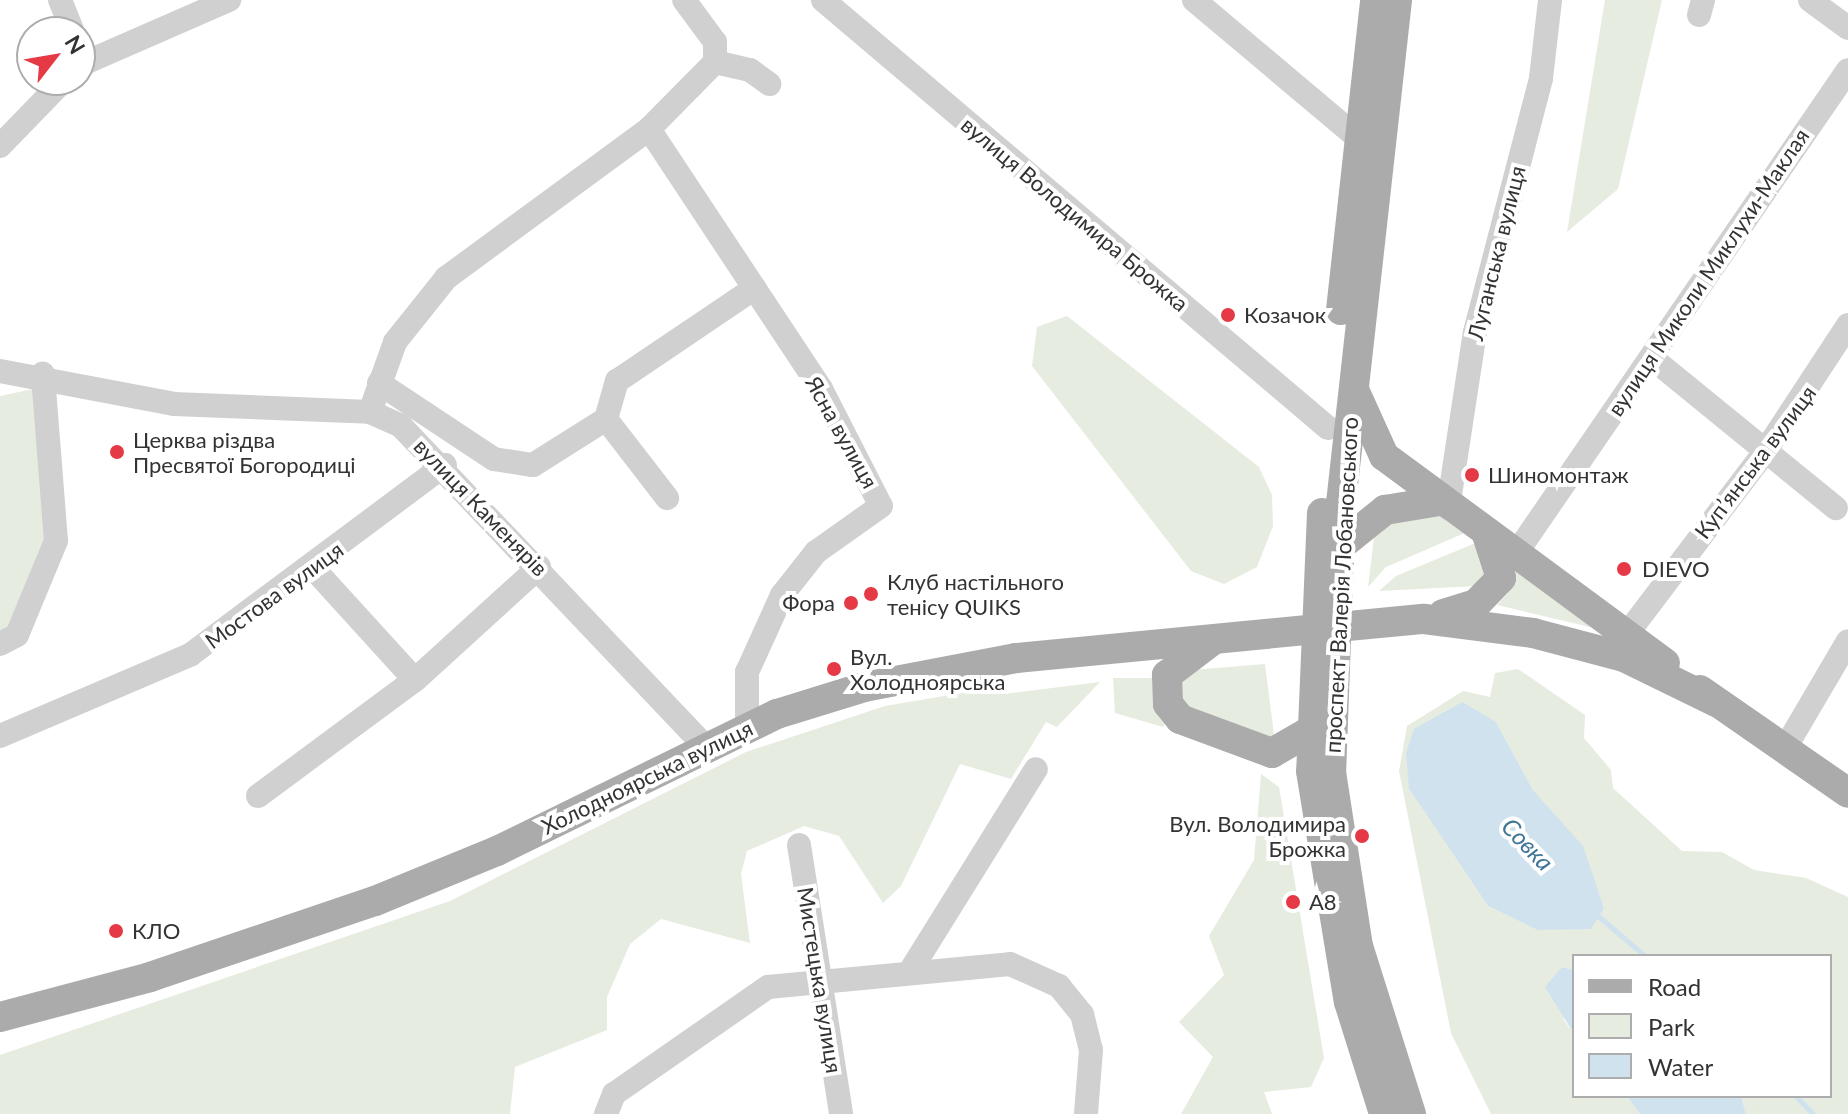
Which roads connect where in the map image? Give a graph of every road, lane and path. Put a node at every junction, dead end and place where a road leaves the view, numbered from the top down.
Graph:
1 (229, 0) edge
2 (684, 0) edge
3 (823, 0) edge
4 (1194, 0) edge
5 (1375, 0) edge
6 (1397, 0) edge
7 (1550, 0) edge
8 (1810, 0) edge
9 (1848, 28) edge
10 (96, 53) edge
11 (715, 62) junction
12 (1848, 70) edge
13 (769, 84) dead end
14 (48, 96) edge
15 (649, 129) junction
16 (1359, 139) junction
17 (0, 146) edge
18 (755, 288) junction
19 (1848, 325) edge
20 (1653, 359) junction
21 (0, 371) edge
22 (43, 374) junction
23 (379, 383) junction
24 (1353, 386) junction
25 (370, 412) junction
26 (606, 419) junction
27 (1328, 428) junction
28 (1764, 453) junction
29 (445, 465) junction
30 (667, 498) dead end
31 (1444, 505) junction
32 (1836, 508) dead end
33 (1487, 535) junction
34 (1340, 546) junction
35 (1515, 555) junction
36 (539, 567) junction
37 (313, 568) junction
38 (1424, 619) junction
39 (1326, 625) junction
40 (1224, 634) junction
41 (1627, 634) junction
42 (1848, 641) edge
43 (0, 644) edge
44 (415, 680) junction
45 (1716, 702) junction
46 (747, 727) junction
47 (1310, 731) junction
48 (0, 736) edge
49 (707, 748) junction
50 (1784, 750) junction
51 (1036, 769) dead end
52 (1848, 793) edge
53 (258, 796) dead end
54 (799, 845) dead end
55 (909, 973) junction
56 (822, 980) junction
57 (0, 1017) edge
58 (606, 1114) edge
59 (841, 1114) edge
60 (1086, 1114) edge
61 (1384, 1114) edge
62 (1411, 1114) edge

1 - 10 street
2 - 11 street
3 - 27 street, вулиця Володимира Брожка
4 - 16 street
5 - 16 main road, проспект Валерія Лобановського
6 - 24 main road, проспект Валерія Лобановського
7 - 31 street, Луганська вулиця
8 - 9 street
11 - 13 street
11 - 15 street
12 - 20 street, вулиця Миколи Миклухи-Маклая
14 - 17 street
15 - 18 street, Ясна вулиця
15 - 23 street
16 - 27 main road, проспект Валерія Лобановського
18 - 26 street
18 - 46 street, Ясна вулиця
19 - 28 street, Купʼянська вулиця
20 - 28 street
20 - 35 street, вулиця Миколи Миклухи-Маклая
21 - 22 street, вулиця Каменярів
22 - 25 street, вулиця Каменярів
22 - 43 street
23 - 25 street
23 - 26 street
24 - 31 main road
24 - 34 main road, проспект Валерія Лобановського
25 - 29 street, вулиця Каменярів
26 - 30 street
27 - 39 main road, проспект Валерія Лобановського
28 - 32 street
28 - 41 street, Купʼянська вулиця
29 - 36 street, вулиця Каменярів
29 - 37 street, Мостова вулиця
31 - 33 main road
31 - 34 main road
33 - 35 main road
33 - 38 main road
34 - 39 main road, проспект Валерія Лобановського
35 - 41 main road
36 - 44 street
36 - 49 street, вулиця Каменярів
37 - 44 street
37 - 48 street, Мостова вулиця
38 - 39 main road
38 - 45 main road
39 - 40 main road, Холодноярська вулиця
39 - 47 main road, проспект Валерія Лобановського
39 - 62 main road, проспект Валерія Лобановського
40 - 46 main road, Холодноярська вулиця
40 - 47 main road
41 - 45 main road
42 - 50 street
44 - 53 street
45 - 50 main road
46 - 49 main road, Холодноярська вулиця
47 - 61 main road, проспект Валерія Лобановського
49 - 57 main road, Холодноярська вулиця
50 - 52 main road
51 - 55 street
54 - 56 street, Мистецька вулиця
55 - 56 street
55 - 60 street
56 - 58 street
56 - 59 street, Мистецька вулиця

